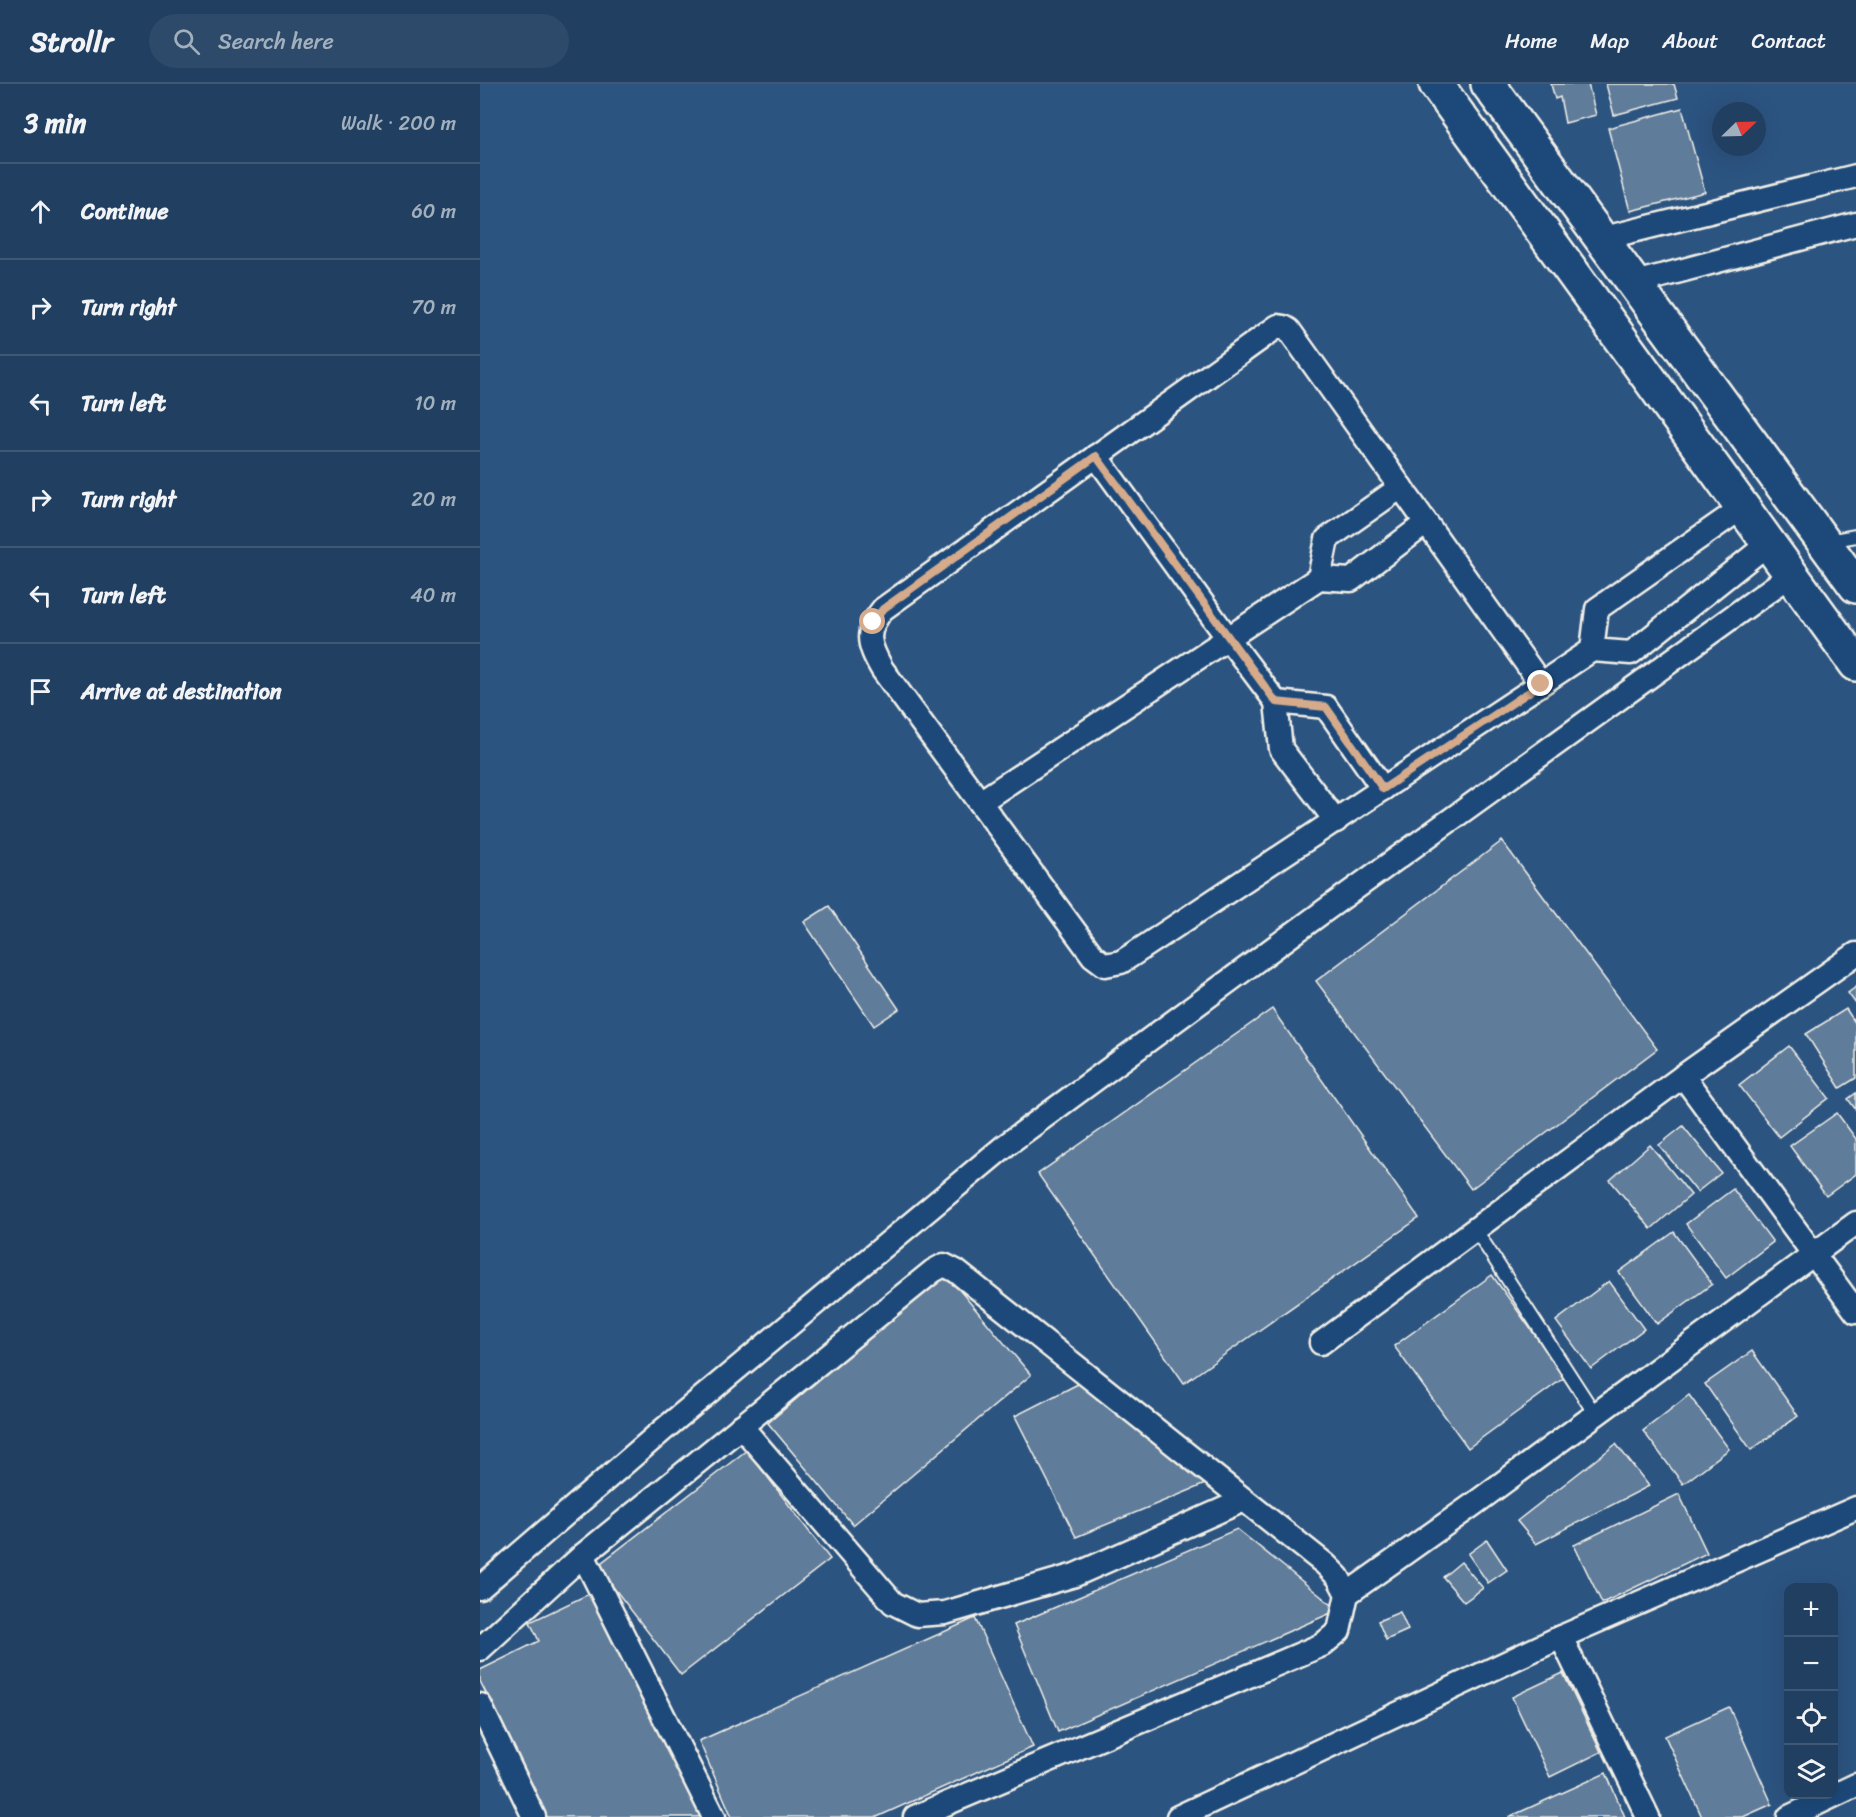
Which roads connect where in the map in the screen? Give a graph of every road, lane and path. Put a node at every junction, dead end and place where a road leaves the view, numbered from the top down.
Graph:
1 (1436, 84) edge
2 (1488, 84) edge
3 (1856, 176) edge
4 (1856, 224) edge
5 (1600, 239) junction
6 (1635, 283) junction
7 (1096, 456) junction
8 (1401, 487) junction
9 (1743, 507) junction
10 (1426, 523) junction
11 (1856, 536) edge
12 (1824, 541) junction
13 (1769, 543) junction
14 (1790, 572) junction
15 (1319, 578) junction
16 (1856, 585) edge
17 (1227, 637) junction
18 (1592, 650) junction
19 (1856, 664) edge
20 (1541, 684) junction
21 (1276, 702) junction
22 (1383, 789) junction
23 (980, 802) junction
24 (1336, 821) junction
25 (1856, 954) edge
26 (1683, 1076) junction
27 (1856, 1223) edge
28 (1475, 1229) junction
29 (1813, 1254) junction
30 (1856, 1312) edge
31 (1321, 1343) dead end
32 (1595, 1414) junction
33 (741, 1426) junction
34 (1244, 1500) junction
35 (1856, 1508) edge
36 (583, 1555) junction
37 (480, 1588) edge
38 (1347, 1594) junction
39 (1561, 1637) junction
40 (480, 1649) edge
41 (480, 1704) edge
42 (1856, 1785) edge
43 (534, 1817) edge
44 (714, 1817) edge
45 (915, 1817) edge
46 (1178, 1817) edge
47 (1648, 1817) edge
48 (1789, 1817) edge

1 - 9 main road
2 - 5 main road
3 - 5 street
4 - 6 street
5 - 6 main road
6 - 12 main road
7 - 8 street
7 - 17 street
7 - 23 street
8 - 10 street
8 - 15 street
9 - 13 main road
9 - 18 street
10 - 15 street
10 - 20 street
11 - 12 lane
12 - 16 main road
13 - 14 main road
13 - 18 street
14 - 19 main road
14 - 37 street
15 - 17 street
17 - 21 street
17 - 23 street
18 - 20 street
20 - 22 street
21 - 22 street
21 - 24 street
22 - 24 street
23 - 24 street
25 - 26 street
26 - 28 street
26 - 29 street
27 - 29 street
28 - 31 street
28 - 32 lane
29 - 30 street
29 - 32 street
32 - 38 street
33 - 34 street
33 - 34 street
33 - 36 street
34 - 38 street
35 - 39 street
36 - 40 street
36 - 44 street
38 - 45 street
39 - 46 street
39 - 47 street
41 - 43 street
42 - 48 street

